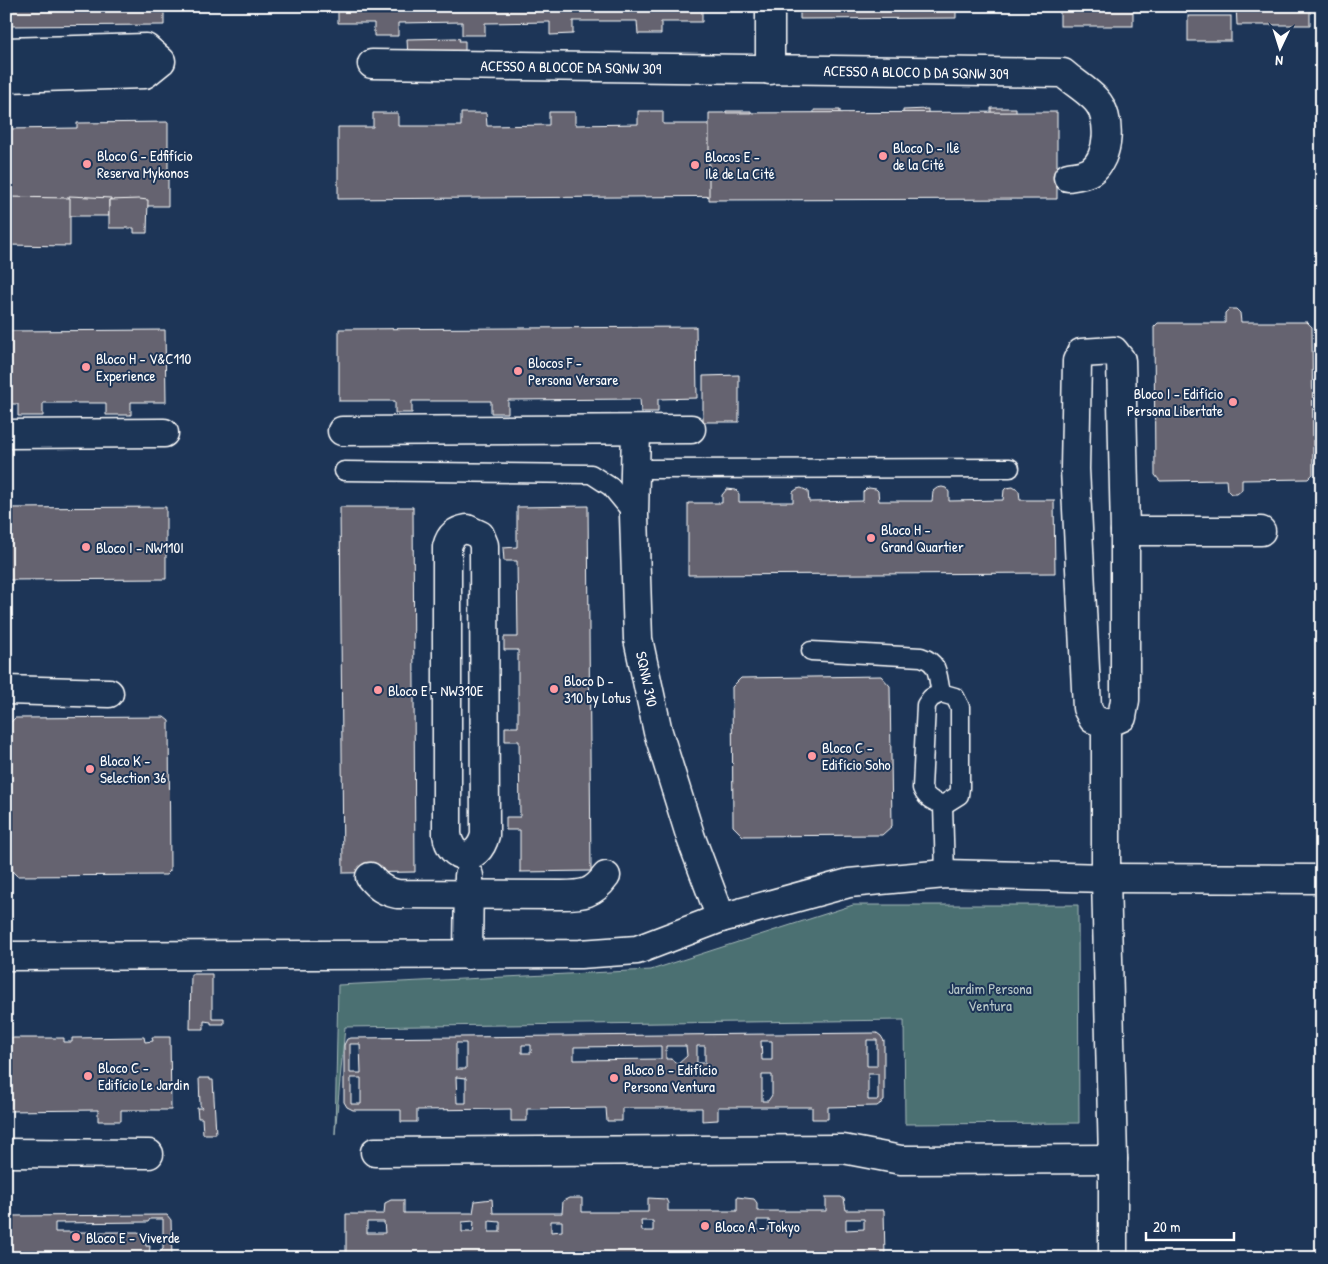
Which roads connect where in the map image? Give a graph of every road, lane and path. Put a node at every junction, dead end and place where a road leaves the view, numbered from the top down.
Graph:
1 (770, 6) edge
2 (6, 52) edge
3 (372, 64) dead end
4 (770, 70) junction
5 (6, 78) edge
6 (1068, 177) dead end
7 (691, 428) dead end
8 (636, 430) junction
9 (342, 431) dead end
10 (164, 433) dead end
11 (6, 434) edge
12 (1010, 468) dead end
13 (634, 469) junction
14 (344, 471) dead end
15 (634, 515) junction
16 (1125, 531) junction
17 (1261, 531) dead end
18 (811, 651) dead end
19 (6, 690) edge
20 (109, 693) dead end
21 (941, 693) junction
22 (1106, 724) junction
23 (943, 805) junction
24 (469, 856) junction
25 (945, 874) junction
26 (606, 876) dead end
27 (370, 877) dead end
28 (1106, 878) junction
29 (1322, 879) edge
30 (469, 895) junction
31 (721, 918) junction
32 (468, 955) junction
33 (6, 956) edge
34 (375, 1152) dead end
35 (6, 1153) edge
36 (149, 1154) dead end
37 (1113, 1159) junction
38 (1113, 1258) edge

1 - 4 street
2 - 5 street
3 - 4 street, ACESSO A BLOCOE DA SQNW 309
4 - 6 street, ACESSO A BLOCO D DA SQNW 309
7 - 8 street
8 - 9 street
8 - 13 street, SQNW 310
10 - 11 street
12 - 13 lane
13 - 15 street, SQNW 310
14 - 15 lane
15 - 31 street, SQNW 310
16 - 17 street
16 - 22 street
16 - 22 street
18 - 21 lane
19 - 20 street
21 - 23 lane
21 - 23 lane
22 - 28 street
23 - 25 lane
24 - 24 street
24 - 30 street
25 - 28 street
25 - 31 street
26 - 30 street
27 - 30 street
28 - 29 street
28 - 37 street
30 - 32 street
31 - 32 street
32 - 33 street
34 - 37 street
35 - 36 street
37 - 38 street

